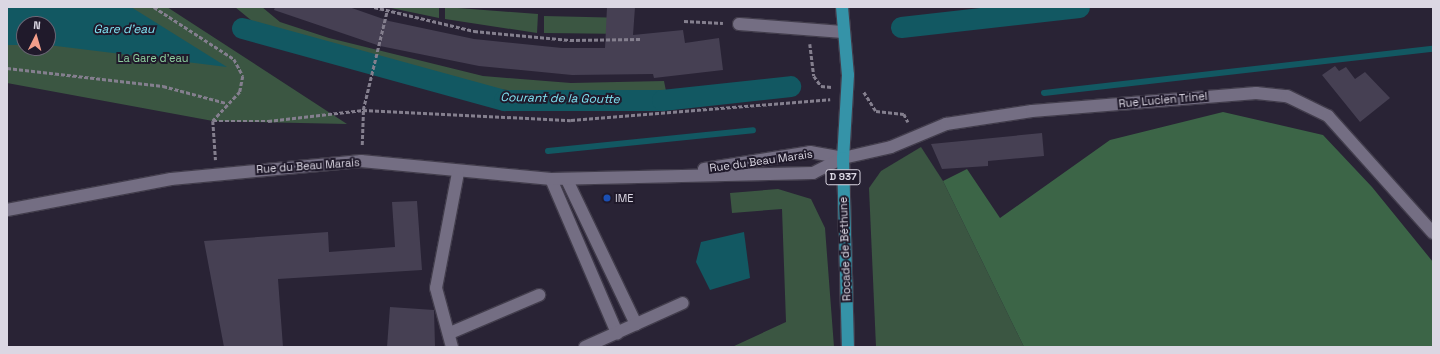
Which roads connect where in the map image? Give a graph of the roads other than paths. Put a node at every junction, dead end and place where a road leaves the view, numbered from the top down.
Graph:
1 (842, 7) edge
2 (739, 24) road end
3 (843, 32) junction
4 (843, 158) junction
5 (458, 173) junction
6 (659, 176) junction
7 (551, 179) junction
8 (567, 180) junction
9 (7, 210) edge
10 (1433, 233) edge
11 (539, 295) dead end
12 (683, 303) dead end
13 (636, 324) junction
14 (617, 332) junction
15 (450, 333) junction
16 (452, 347) edge
17 (585, 347) edge
18 (848, 347) edge

1 - 3 main road, Rocade de Béthune / D 937
2 - 3 street
3 - 4 main road, Rocade de Béthune / D 937
4 - 6 street, Rue du Beau Marais
4 - 6 street, Rue du Beau Marais
4 - 10 street, Rue Lucien Trinel
4 - 18 main road, Rocade de Béthune / D 937
5 - 7 street, Rue du Beau Marais
5 - 9 street, Rue du Beau Marais
5 - 15 street
6 - 8 street, Rue du Beau Marais
7 - 8 street, Rue du Beau Marais
7 - 14 street
8 - 13 street
11 - 15 street
12 - 13 street
13 - 14 street
14 - 17 street
15 - 16 street

